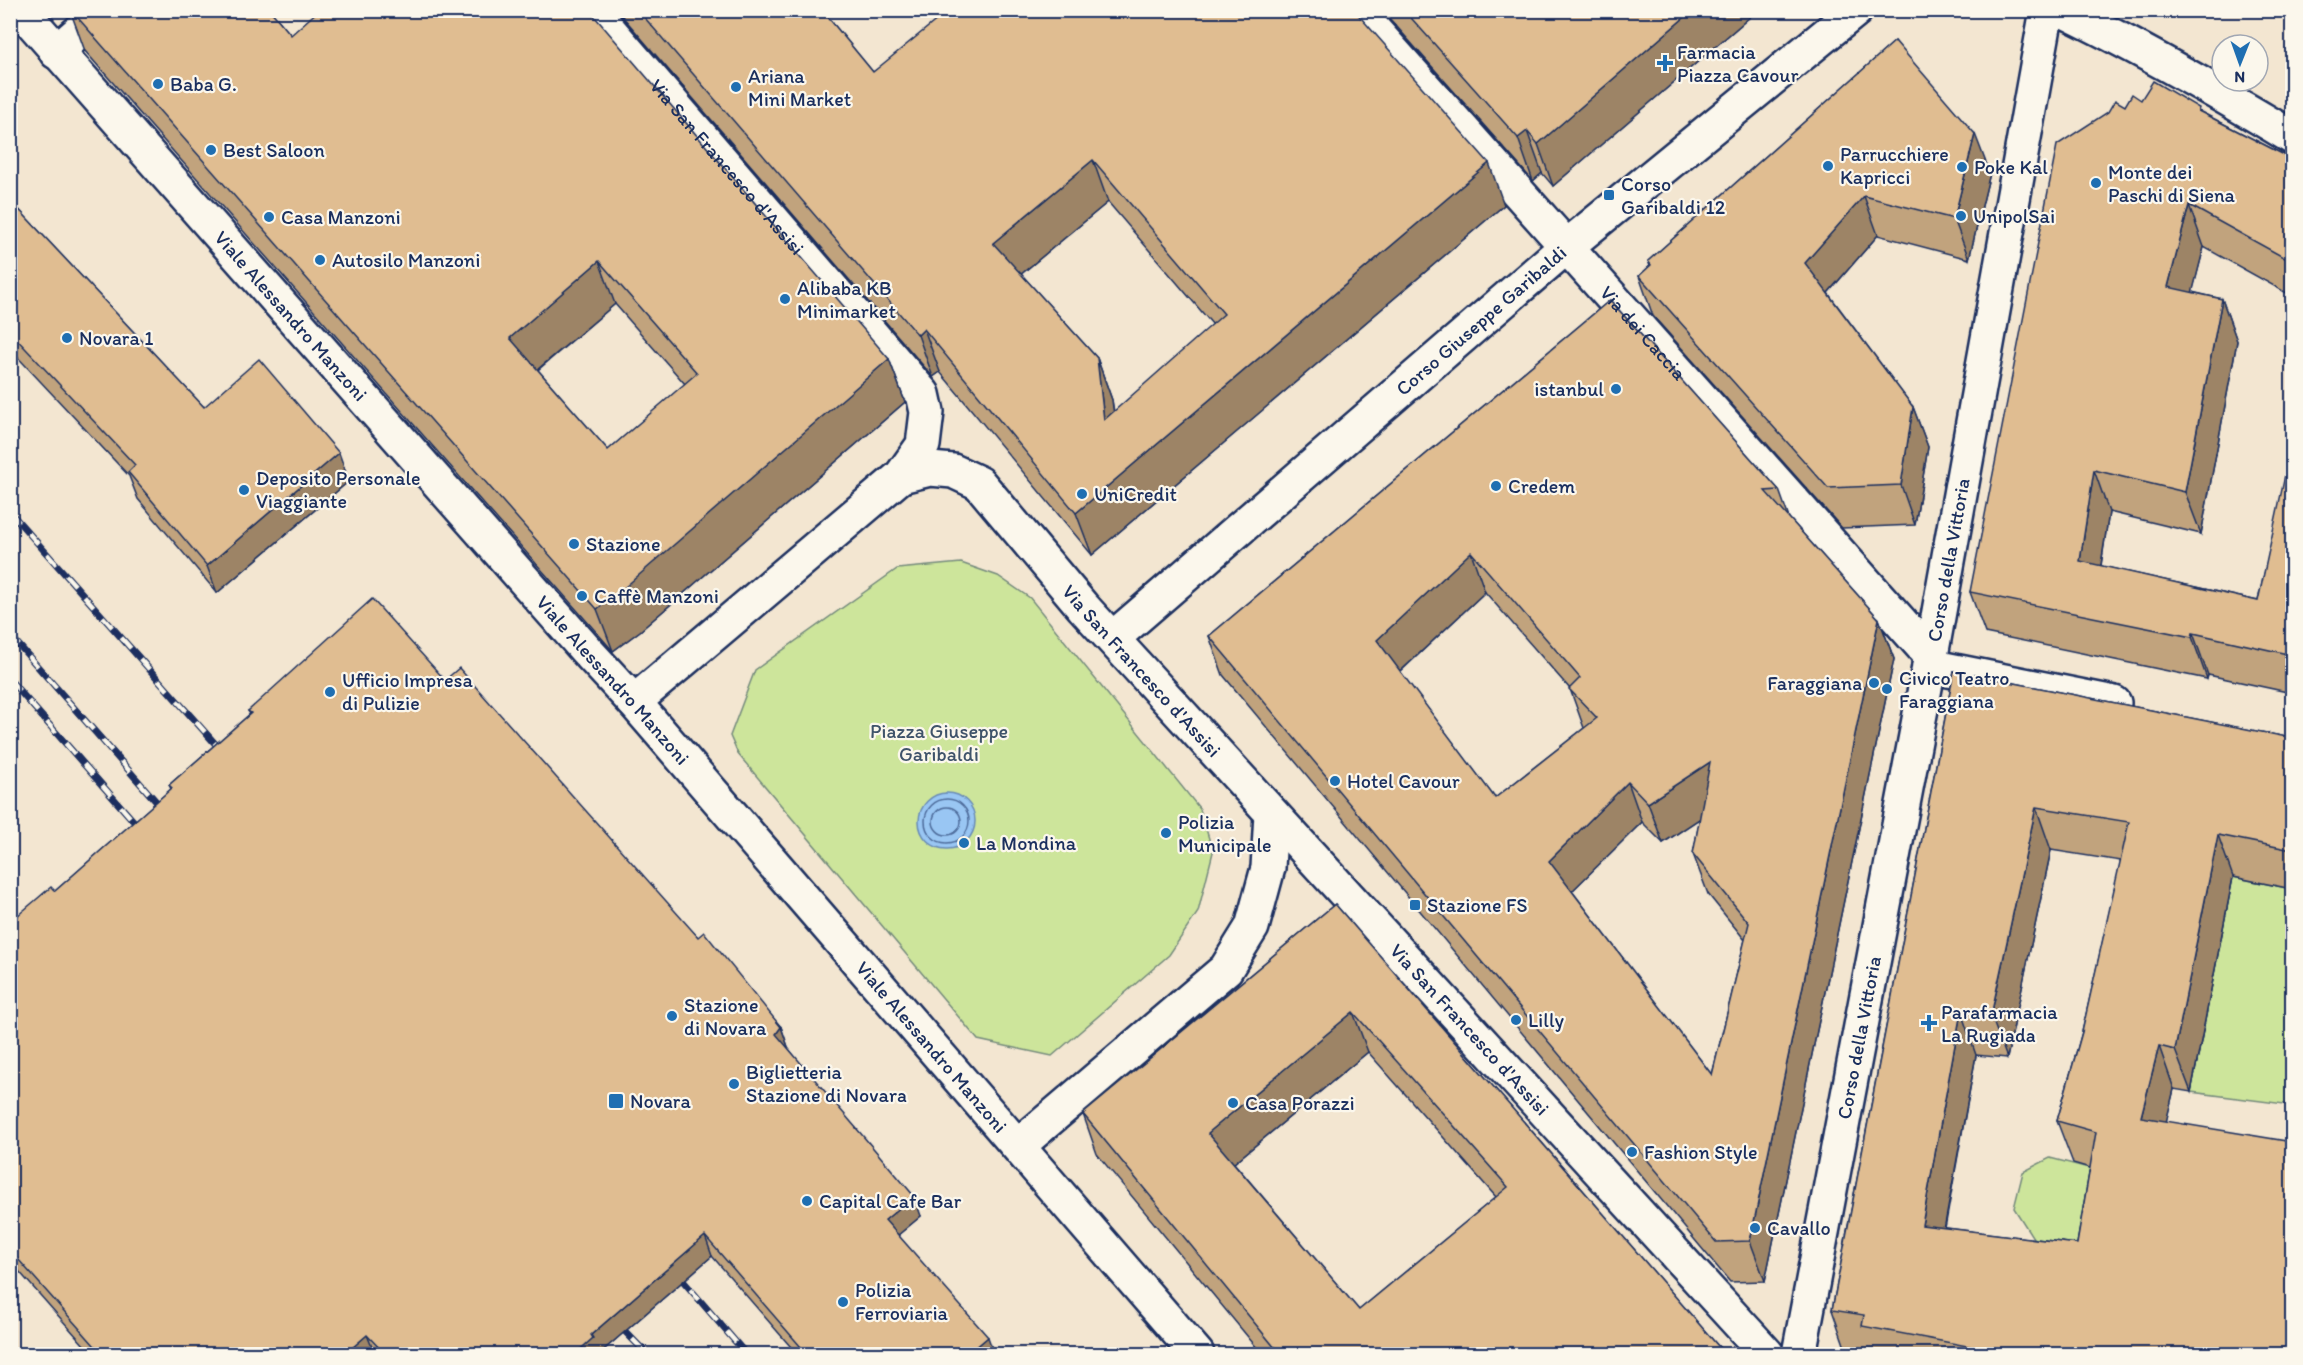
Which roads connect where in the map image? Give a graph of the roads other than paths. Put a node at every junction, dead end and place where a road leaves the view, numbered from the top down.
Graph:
1 (21, 10) edge
2 (104, 10) edge
3 (592, 10) edge
4 (1356, 10) edge
5 (1856, 10) edge
6 (2048, 10) edge
7 (2062, 10) edge
8 (56, 52) junction
9 (2292, 137) edge
10 (1566, 247) junction
11 (901, 476) junction
12 (1113, 638) junction
13 (1930, 661) junction
14 (634, 702) junction
15 (2142, 709) edge
16 (1271, 813) junction
17 (1018, 1146) junction
18 (1197, 1354) edge
19 (1767, 1354) edge
20 (1800, 1354) edge

1 - 8 street, Viale Alessandro Manzoni
2 - 8 street
3 - 11 street, Via San Francesco d'Assisi
4 - 10 street, Via dei Caccia
5 - 10 street, Corso Giuseppe Garibaldi
6 - 13 street, Corso della Vittoria
7 - 9 street
8 - 14 street, Viale Alessandro Manzoni
10 - 12 street, Corso Giuseppe Garibaldi
10 - 13 street, Via dei Caccia
11 - 12 street, Via San Francesco d'Assisi
11 - 14 street
12 - 16 street, Via San Francesco d'Assisi
13 - 15 street
13 - 20 street, Corso della Vittoria
14 - 17 street, Viale Alessandro Manzoni
16 - 17 street
16 - 19 street, Via San Francesco d'Assisi
17 - 18 street, Viale Alessandro Manzoni

